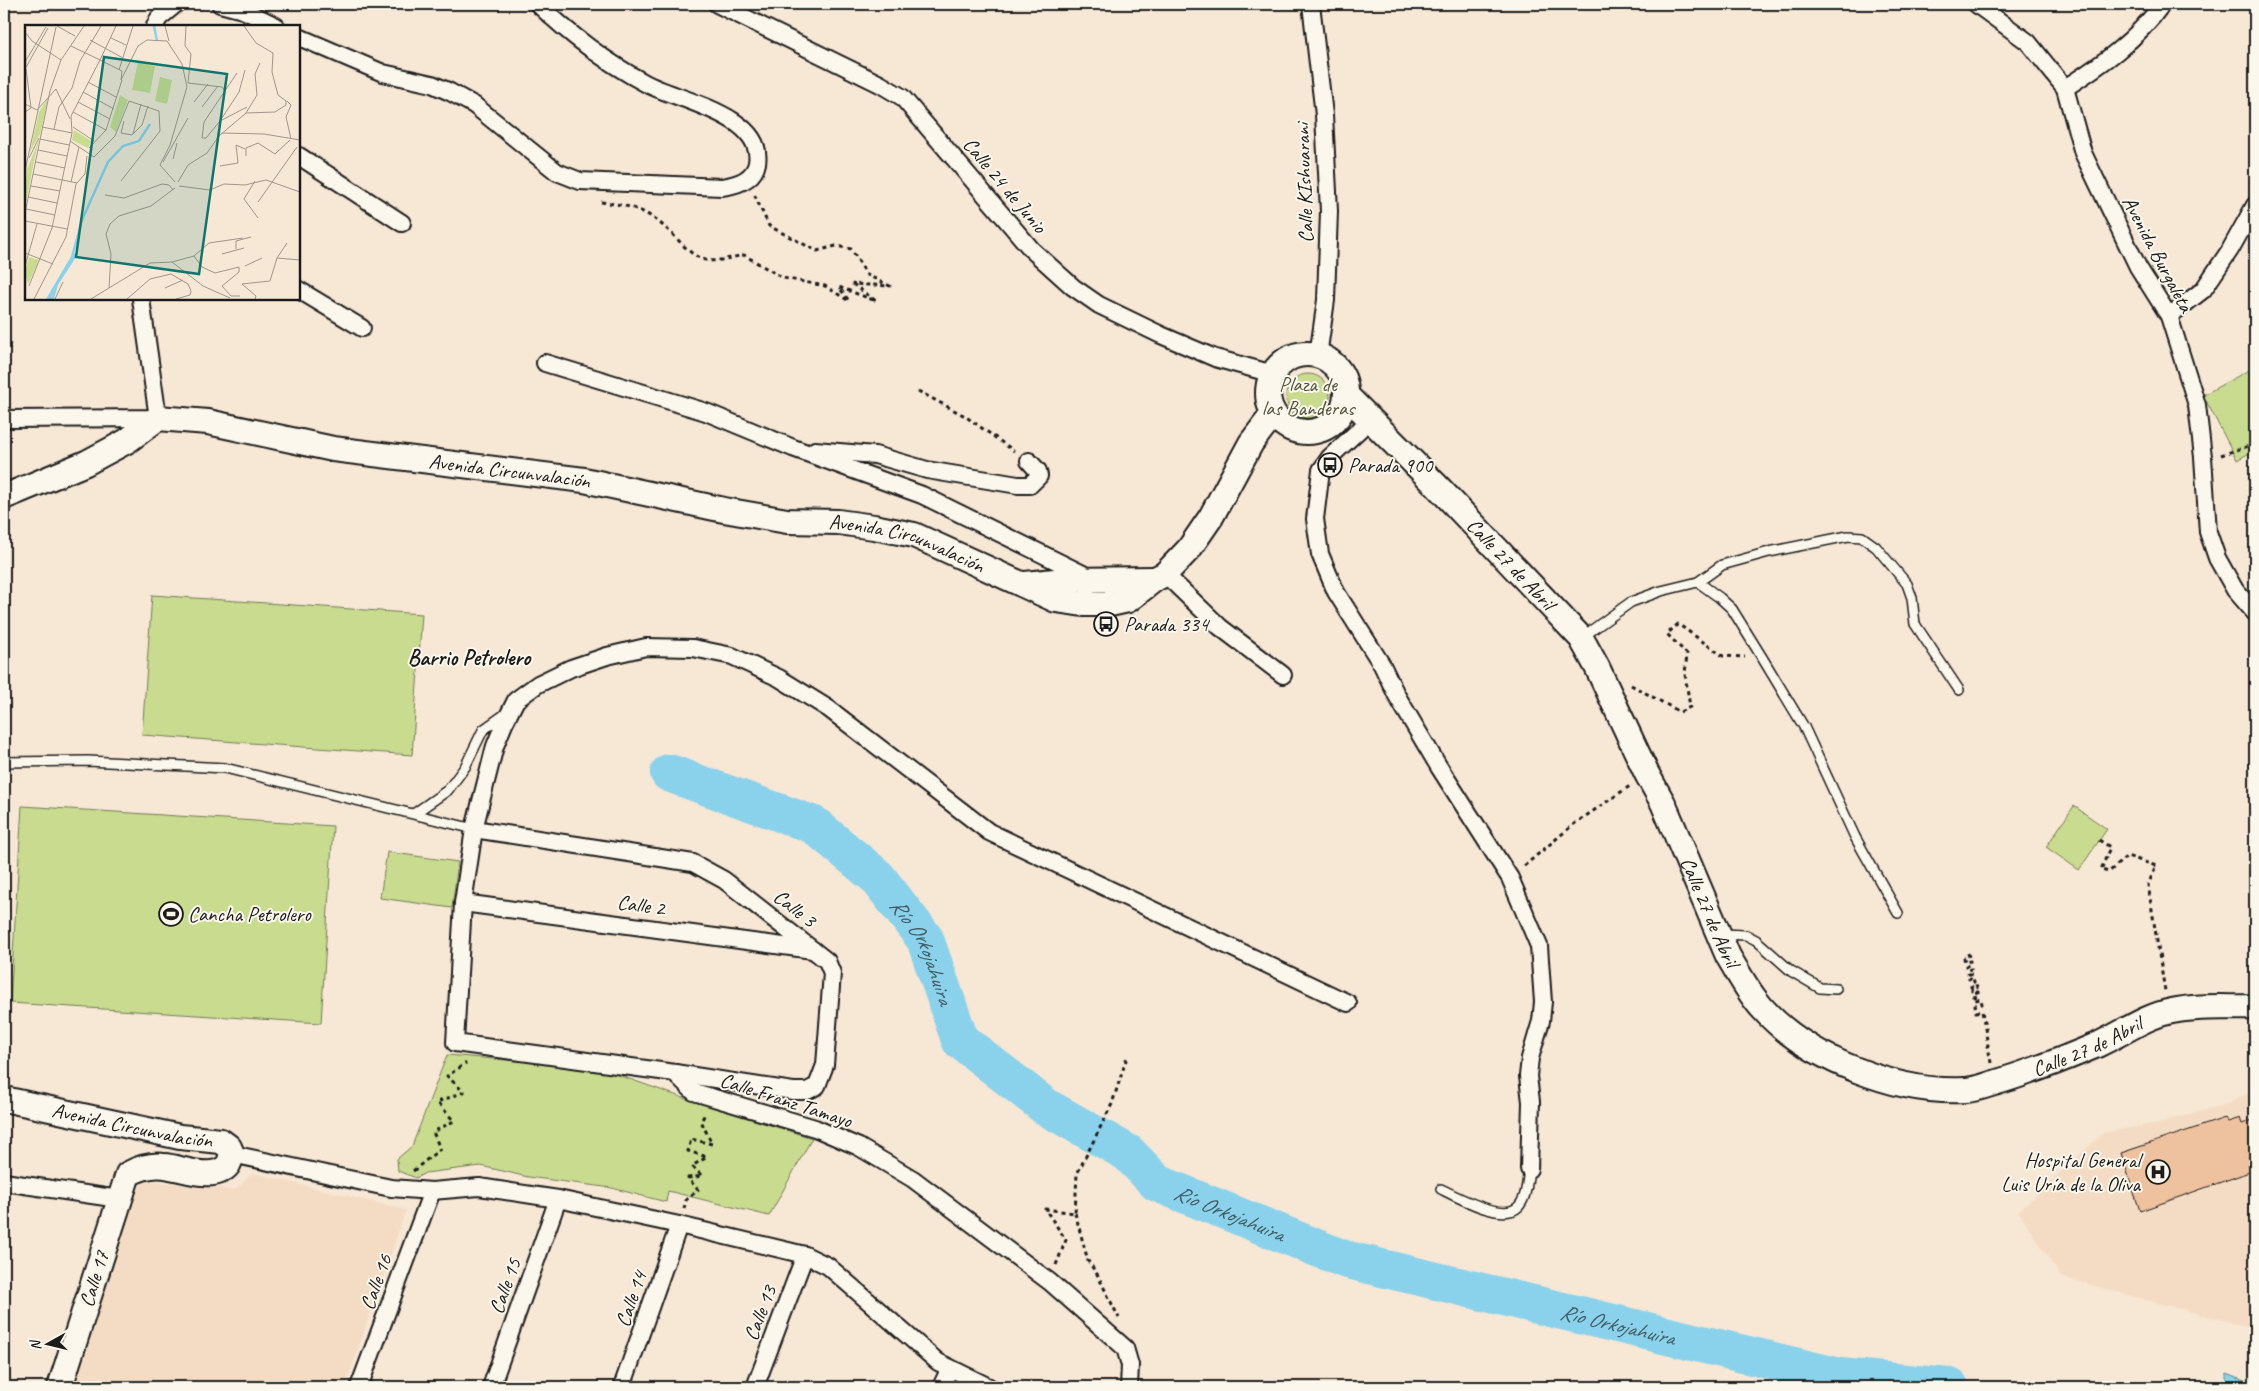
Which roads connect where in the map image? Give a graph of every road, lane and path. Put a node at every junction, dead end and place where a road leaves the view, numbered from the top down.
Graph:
1 (176, 4) edge
2 (220, 4) edge
3 (538, 4) edge
4 (717, 4) edge
5 (1976, 4) edge
6 (2162, 4) edge
7 (1311, 6) edge
8 (156, 25) edge
9 (274, 25) edge
10 (300, 37) edge
11 (2066, 88) junction
12 (300, 157) edge
13 (747, 179) junction
14 (593, 200) dead end
15 (2255, 205) edge
16 (402, 223) dead end
17 (300, 291) edge
18 (141, 300) edge
19 (2169, 316) junction
20 (362, 328) dead end
21 (1318, 356) junction
22 (545, 363) dead end
23 (1273, 374) junction
24 (918, 391) dead end
25 (1346, 395) junction
26 (1273, 414) junction
27 (158, 418) junction
28 (4, 419) edge
29 (1371, 419) junction
30 (2255, 444) edge
31 (793, 448) junction
32 (2203, 457) junction
33 (1029, 462) joint
34 (4, 497) edge
35 (1160, 577) junction
36 (1093, 578) junction
37 (1698, 582) junction
38 (1024, 584) junction
39 (1097, 604) junction
40 (2255, 614) edge
41 (1581, 638) junction
42 (1763, 659) junction
43 (1597, 667) junction
44 (1282, 675) dead end
45 (1958, 690) dead end
46 (510, 711) junction
47 (4, 762) edge
48 (1647, 774) junction
49 (415, 814) junction
50 (474, 829) junction
51 (2099, 840) dead end
52 (1510, 878) junction
53 (463, 903) junction
54 (1898, 913) dead end
55 (1718, 934) junction
56 (814, 950) junction
57 (1968, 953) dead end
58 (1836, 989) dead end
59 (1348, 1003) dead end
60 (2255, 1007) edge
61 (2172, 1011) junction
62 (455, 1043) junction
63 (1127, 1057) dead end
64 (676, 1073) junction
65 (1995, 1083) junction
66 (4, 1099) edge
67 (715, 1099) junction
68 (232, 1154) junction
69 (1529, 1169) joint
70 (4, 1182) edge
71 (392, 1188) junction
72 (1441, 1189) dead end
73 (432, 1191) junction
74 (119, 1199) junction
75 (558, 1199) junction
76 (1075, 1213) junction
77 (679, 1225) junction
78 (805, 1255) junction
79 (1050, 1282) junction
80 (1126, 1348) junction
81 (950, 1368) junction
82 (60, 1387) edge
83 (359, 1387) edge
84 (491, 1387) edge
85 (622, 1387) edge
86 (755, 1387) edge
87 (941, 1387) edge
88 (989, 1387) edge
89 (1129, 1387) edge

1 - 8 street
2 - 9 street
3 - 13 street
4 - 23 street, Calle 24 de Junio
5 - 11 street, Avenida Burgaleta
6 - 11 street
7 - 21 street, Calle KIshuarani
10 - 13 street
11 - 19 street, Avenida Burgaleta
12 - 16 street
13 - 14 path
15 - 19 street
17 - 20 street
18 - 27 street
19 - 32 street, Avenida Burgaleta
21 - 23 main road
21 - 25 main road
22 - 31 street
23 - 26 main road
24 - 33 path
25 - 26 main road
25 - 29 main road, Calle 27 de Abril
26 - 35 main road, Avenida Circunvalación
27 - 28 street
27 - 34 main road
27 - 38 main road, Avenida Circunvalación
29 - 41 main road, Calle 27 de Abril
29 - 52 street
30 - 32 path
31 - 33 street
31 - 36 street
32 - 40 street, Avenida Burgaleta
35 - 36 main road, Avenida Circunvalación
35 - 39 main road, Avenida Circunvalación
35 - 44 street
36 - 38 main road, Avenida Circunvalación
36 - 39 street
37 - 41 lane
37 - 42 lane
37 - 45 lane
38 - 39 main road, Avenida Circunvalación
41 - 43 main road, Calle 27 de Abril
42 - 43 path
42 - 54 lane
43 - 48 main road, Calle 27 de Abril
46 - 49 lane
46 - 50 street
46 - 59 street
47 - 49 lane
48 - 52 path
48 - 55 main road, Calle 27 de Abril
49 - 50 lane
50 - 53 street
50 - 56 street, Calle 3
51 - 61 path
52 - 69 street
53 - 56 street, Calle 2
53 - 62 street
55 - 58 lane
55 - 65 main road, Calle 27 de Abril
56 - 64 street, Calle 3
57 - 65 path
60 - 61 main road, Calle 27 de Abril
61 - 65 main road, Calle 27 de Abril
62 - 64 street
62 - 71 path
63 - 76 path
64 - 67 street, Calle Franz Tamayo
66 - 68 main road, Avenida Circunvalación
67 - 77 path
67 - 79 street, Calle Franz Tamayo
68 - 71 street
68 - 74 main road, Avenida Circunvalación
69 - 72 lane
70 - 74 street
71 - 73 street
73 - 75 street
73 - 83 street, Calle 16
74 - 82 main road, Calle 17
75 - 77 street
75 - 84 street, Calle 15
76 - 79 path
76 - 80 path
77 - 78 street
77 - 85 street, Calle 14
78 - 81 street
78 - 86 street, Calle 13
79 - 80 street, Calle Franz Tamayo
80 - 89 street
81 - 87 street
81 - 88 street

